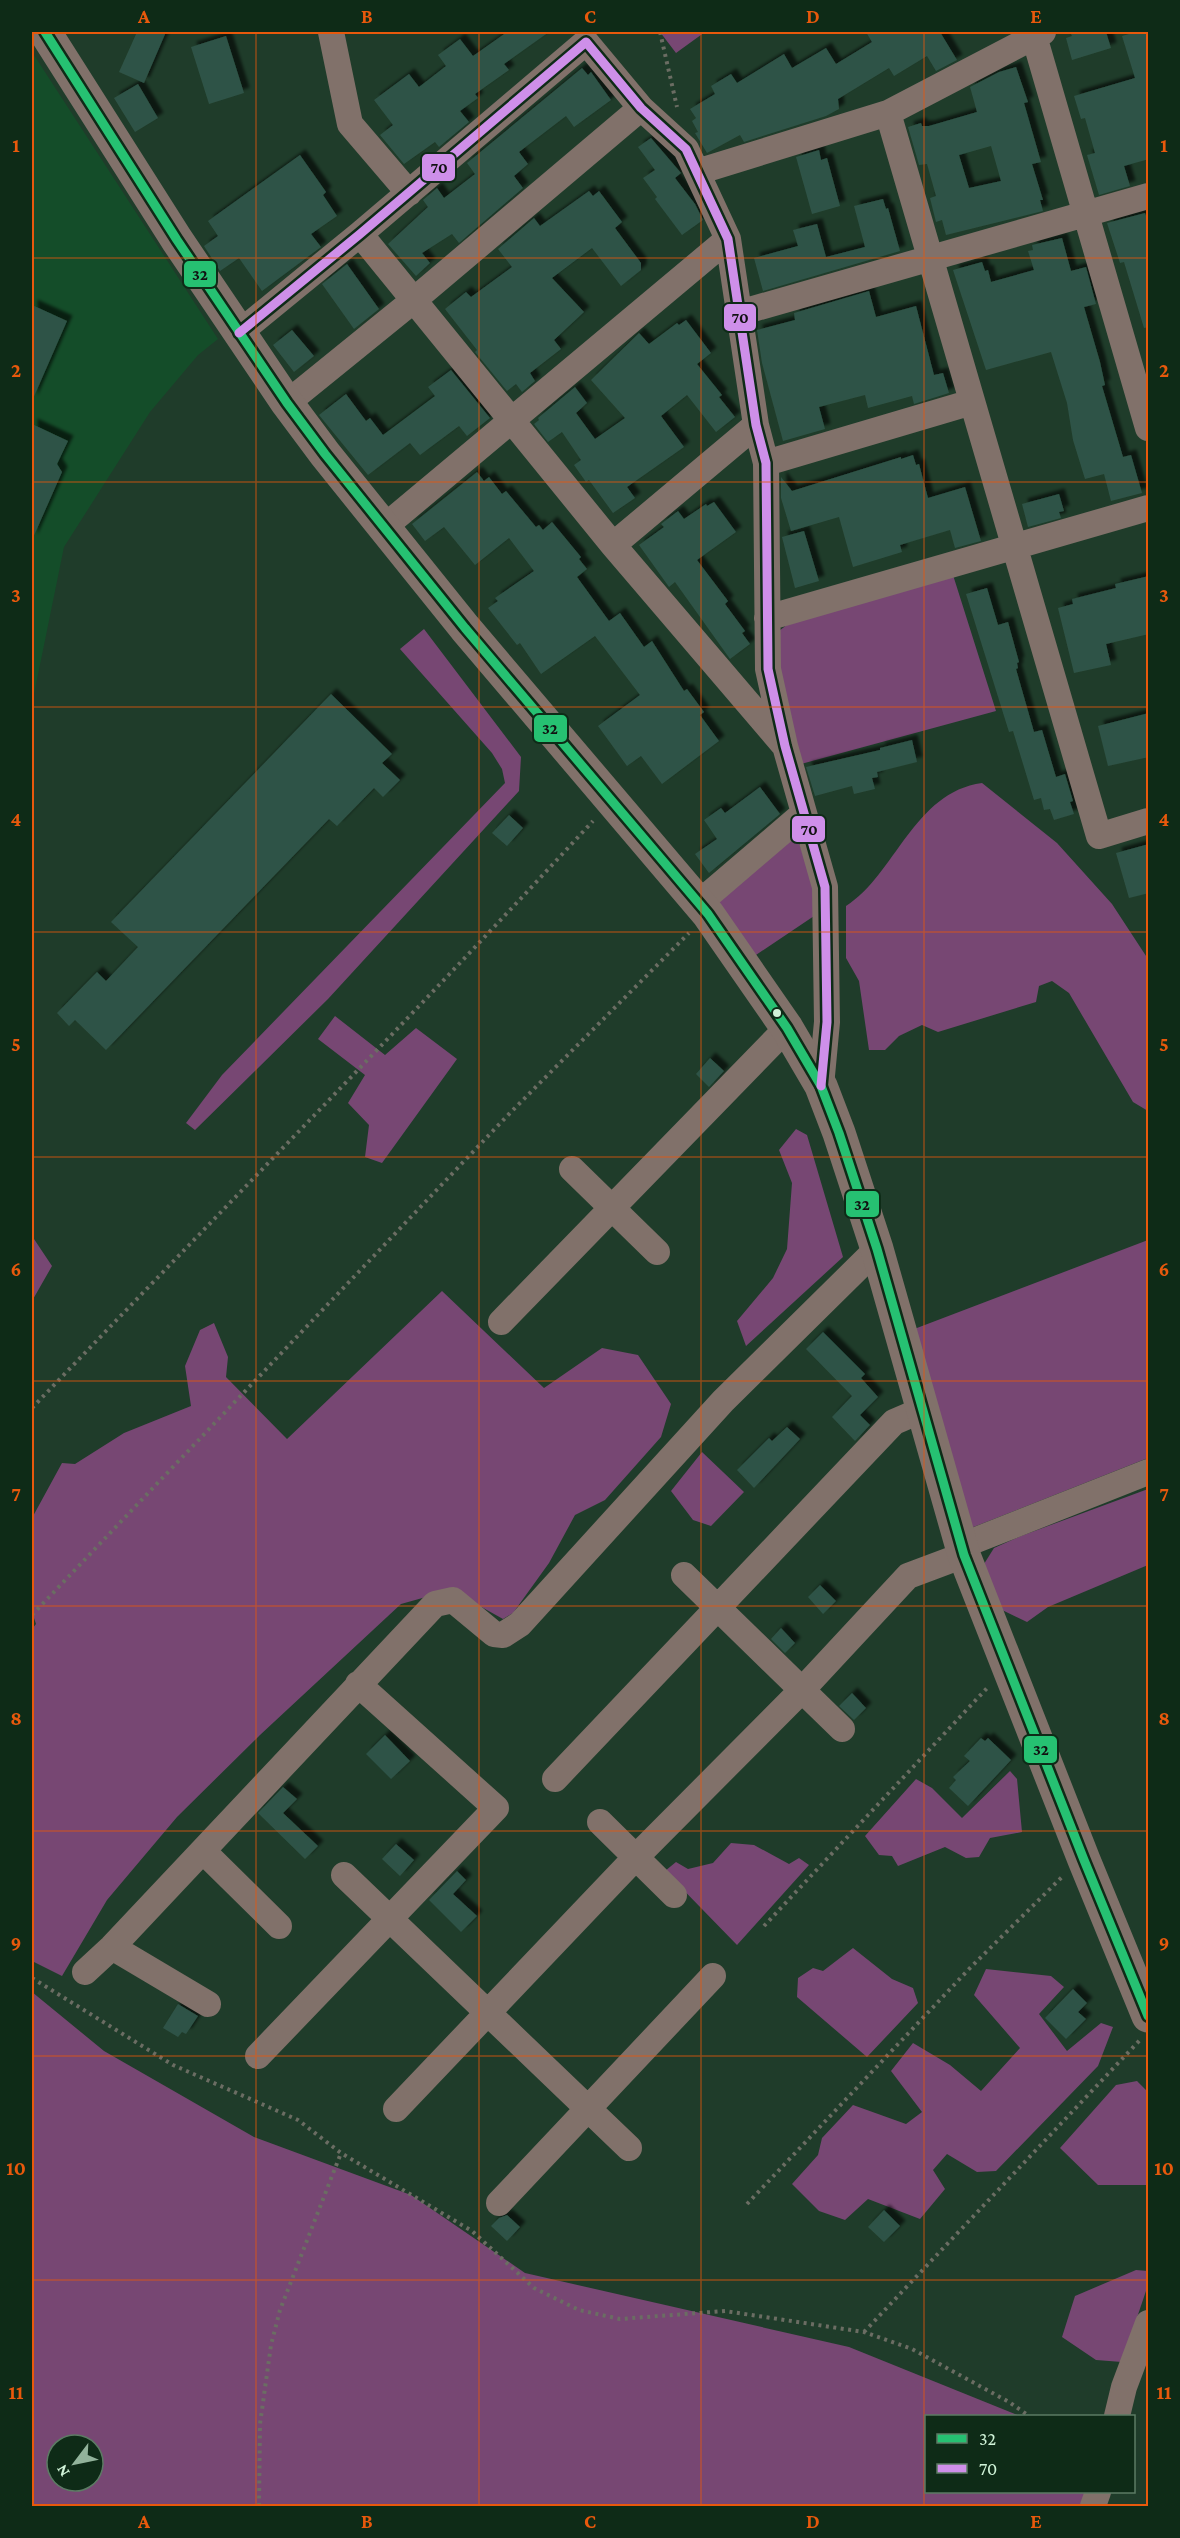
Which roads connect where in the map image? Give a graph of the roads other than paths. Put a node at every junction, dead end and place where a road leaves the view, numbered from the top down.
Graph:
1 (45, 32) edge
2 (330, 32) edge
3 (1039, 34) edge
4 (641, 108) junction
5 (888, 113) junction
6 (697, 172) junction
7 (409, 193) junction
8 (1149, 196) edge
9 (1087, 214) junction
10 (360, 234) junction
11 (728, 239) junction
12 (930, 260) junction
13 (414, 300) junction
14 (739, 313) junction
15 (238, 333) junction
16 (972, 402) junction
17 (287, 403) junction
18 (512, 420) junction
19 (756, 425) junction
20 (1149, 428) edge
21 (766, 463) junction
22 (1149, 508) edge
23 (383, 528) junction
24 (613, 545) junction
25 (1014, 547) junction
26 (767, 618) junction
27 (785, 746) junction
28 (803, 814) junction
29 (1149, 821) edge
30 (703, 908) junction
31 (787, 1028) junction
32 (821, 1086) junction
33 (572, 1169) dead end
34 (612, 1208) junction
35 (877, 1249) junction
36 (657, 1252) dead end
37 (501, 1322) dead end
38 (922, 1410) junction
39 (1149, 1472) edge
40 (962, 1550) junction
41 (684, 1575) dead end
42 (718, 1608) junction
43 (358, 1684) junction
44 (802, 1690) junction
45 (842, 1729) dead end
46 (555, 1779) dead end
47 (600, 1822) dead end
48 (203, 1851) junction
49 (636, 1857) junction
50 (344, 1875) dead end
51 (674, 1894) dead end
52 (391, 1919) junction
53 (279, 1926) dead end
54 (112, 1947) junction
55 (85, 1972) dead end
56 (713, 1976) dead end
57 (207, 2004) dead end
58 (489, 2012) junction
59 (1144, 2027) edge
60 (258, 2056) dead end
61 (588, 2108) junction
62 (396, 2109) dead end
63 (629, 2148) dead end
64 (499, 2203) dead end
65 (1149, 2323) edge
66 (1117, 2415) edge

1 - 15 street
2 - 7 street
3 - 5 street
3 - 9 street
4 - 6 street
4 - 7 street
4 - 13 street
5 - 6 street
5 - 12 street
6 - 11 street
7 - 10 street
8 - 9 street
9 - 12 street
9 - 20 street
10 - 13 street
10 - 15 street
11 - 14 street
11 - 18 street
12 - 14 street
12 - 16 street
13 - 17 street
13 - 18 street
14 - 19 street
15 - 17 street
16 - 21 street
16 - 25 street
17 - 23 street
18 - 23 street
18 - 24 street
19 - 21 street
19 - 24 street
21 - 26 street
22 - 25 street
23 - 30 street
24 - 27 street
25 - 26 street
25 - 29 street
26 - 27 street
27 - 28 street
28 - 30 street
28 - 32 street
30 - 31 street
31 - 32 street
31 - 34 street
32 - 35 street
33 - 34 street
34 - 36 street
34 - 37 street
35 - 38 street
35 - 43 street
38 - 40 street
38 - 42 street
39 - 40 street
40 - 44 street
40 - 59 street
41 - 42 street
42 - 44 street
42 - 46 street
43 - 48 street
43 - 52 street
44 - 45 street
44 - 49 street
47 - 49 street
48 - 53 street
48 - 54 street
49 - 51 street
49 - 58 street
50 - 52 street
52 - 58 street
52 - 60 street
54 - 55 street
54 - 57 street
56 - 61 street
58 - 61 street
58 - 62 street
61 - 63 street
61 - 64 street
65 - 66 street

